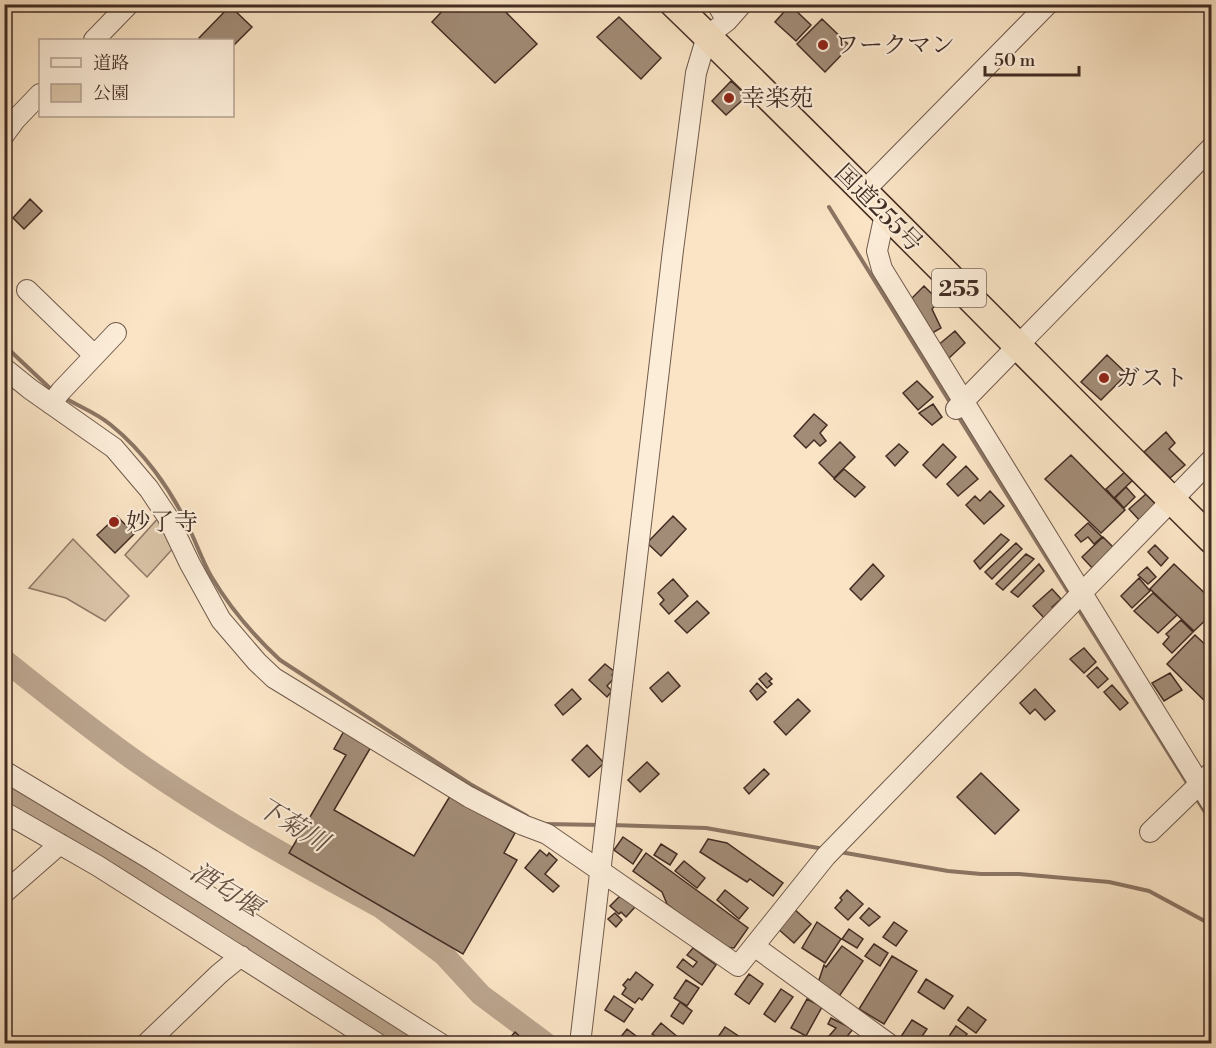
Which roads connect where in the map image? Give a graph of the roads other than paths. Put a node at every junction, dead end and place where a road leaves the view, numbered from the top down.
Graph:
1 (129, 4) edge
2 (674, 4) edge
3 (742, 4) edge
4 (1048, 4) edge
5 (717, 21) edge
6 (95, 39) edge
7 (39, 95) edge
8 (4, 135) edge
9 (1212, 147) edge
10 (863, 192) junction
11 (885, 214) junction
12 (27, 290) dead end
13 (116, 333) dead end
14 (1016, 346) junction
15 (94, 355) junction
16 (7, 375) edge
17 (55, 398) junction
18 (960, 404) junction
19 (1212, 459) edge
20 (1172, 500) junction
21 (1212, 540) edge
22 (1076, 598) junction
23 (4, 771) edge
24 (1205, 778) edge
25 (1212, 804) edge
26 (4, 812) edge
27 (1150, 832) dead end
28 (60, 843) junction
29 (600, 870) junction
30 (4, 893) edge
31 (754, 946) junction
32 (241, 956) junction
33 (146, 1044) edge
34 (378, 1044) edge
35 (441, 1044) edge
36 (580, 1044) edge
37 (889, 1044) edge

1 - 6 street
2 - 5 highway, 国道255号 / 255
3 - 5 street
4 - 10 street
5 - 10 highway, 国道255号 / 255
5 - 29 street
7 - 8 street
9 - 14 street
10 - 11 highway, 国道255号 / 255
11 - 14 highway, 国道255号 / 255
11 - 18 street
12 - 15 street
13 - 15 street
14 - 18 street
14 - 20 highway, 国道255号 / 255
15 - 17 street
16 - 17 street
17 - 29 street
18 - 22 street
19 - 20 street
20 - 21 highway, 国道255号 / 255
20 - 22 street
22 - 24 street
22 - 31 street
23 - 35 street
24 - 25 street
24 - 27 street
26 - 28 street
28 - 30 street
28 - 32 street
29 - 31 street
29 - 36 street
31 - 37 street
32 - 33 street
32 - 34 street

